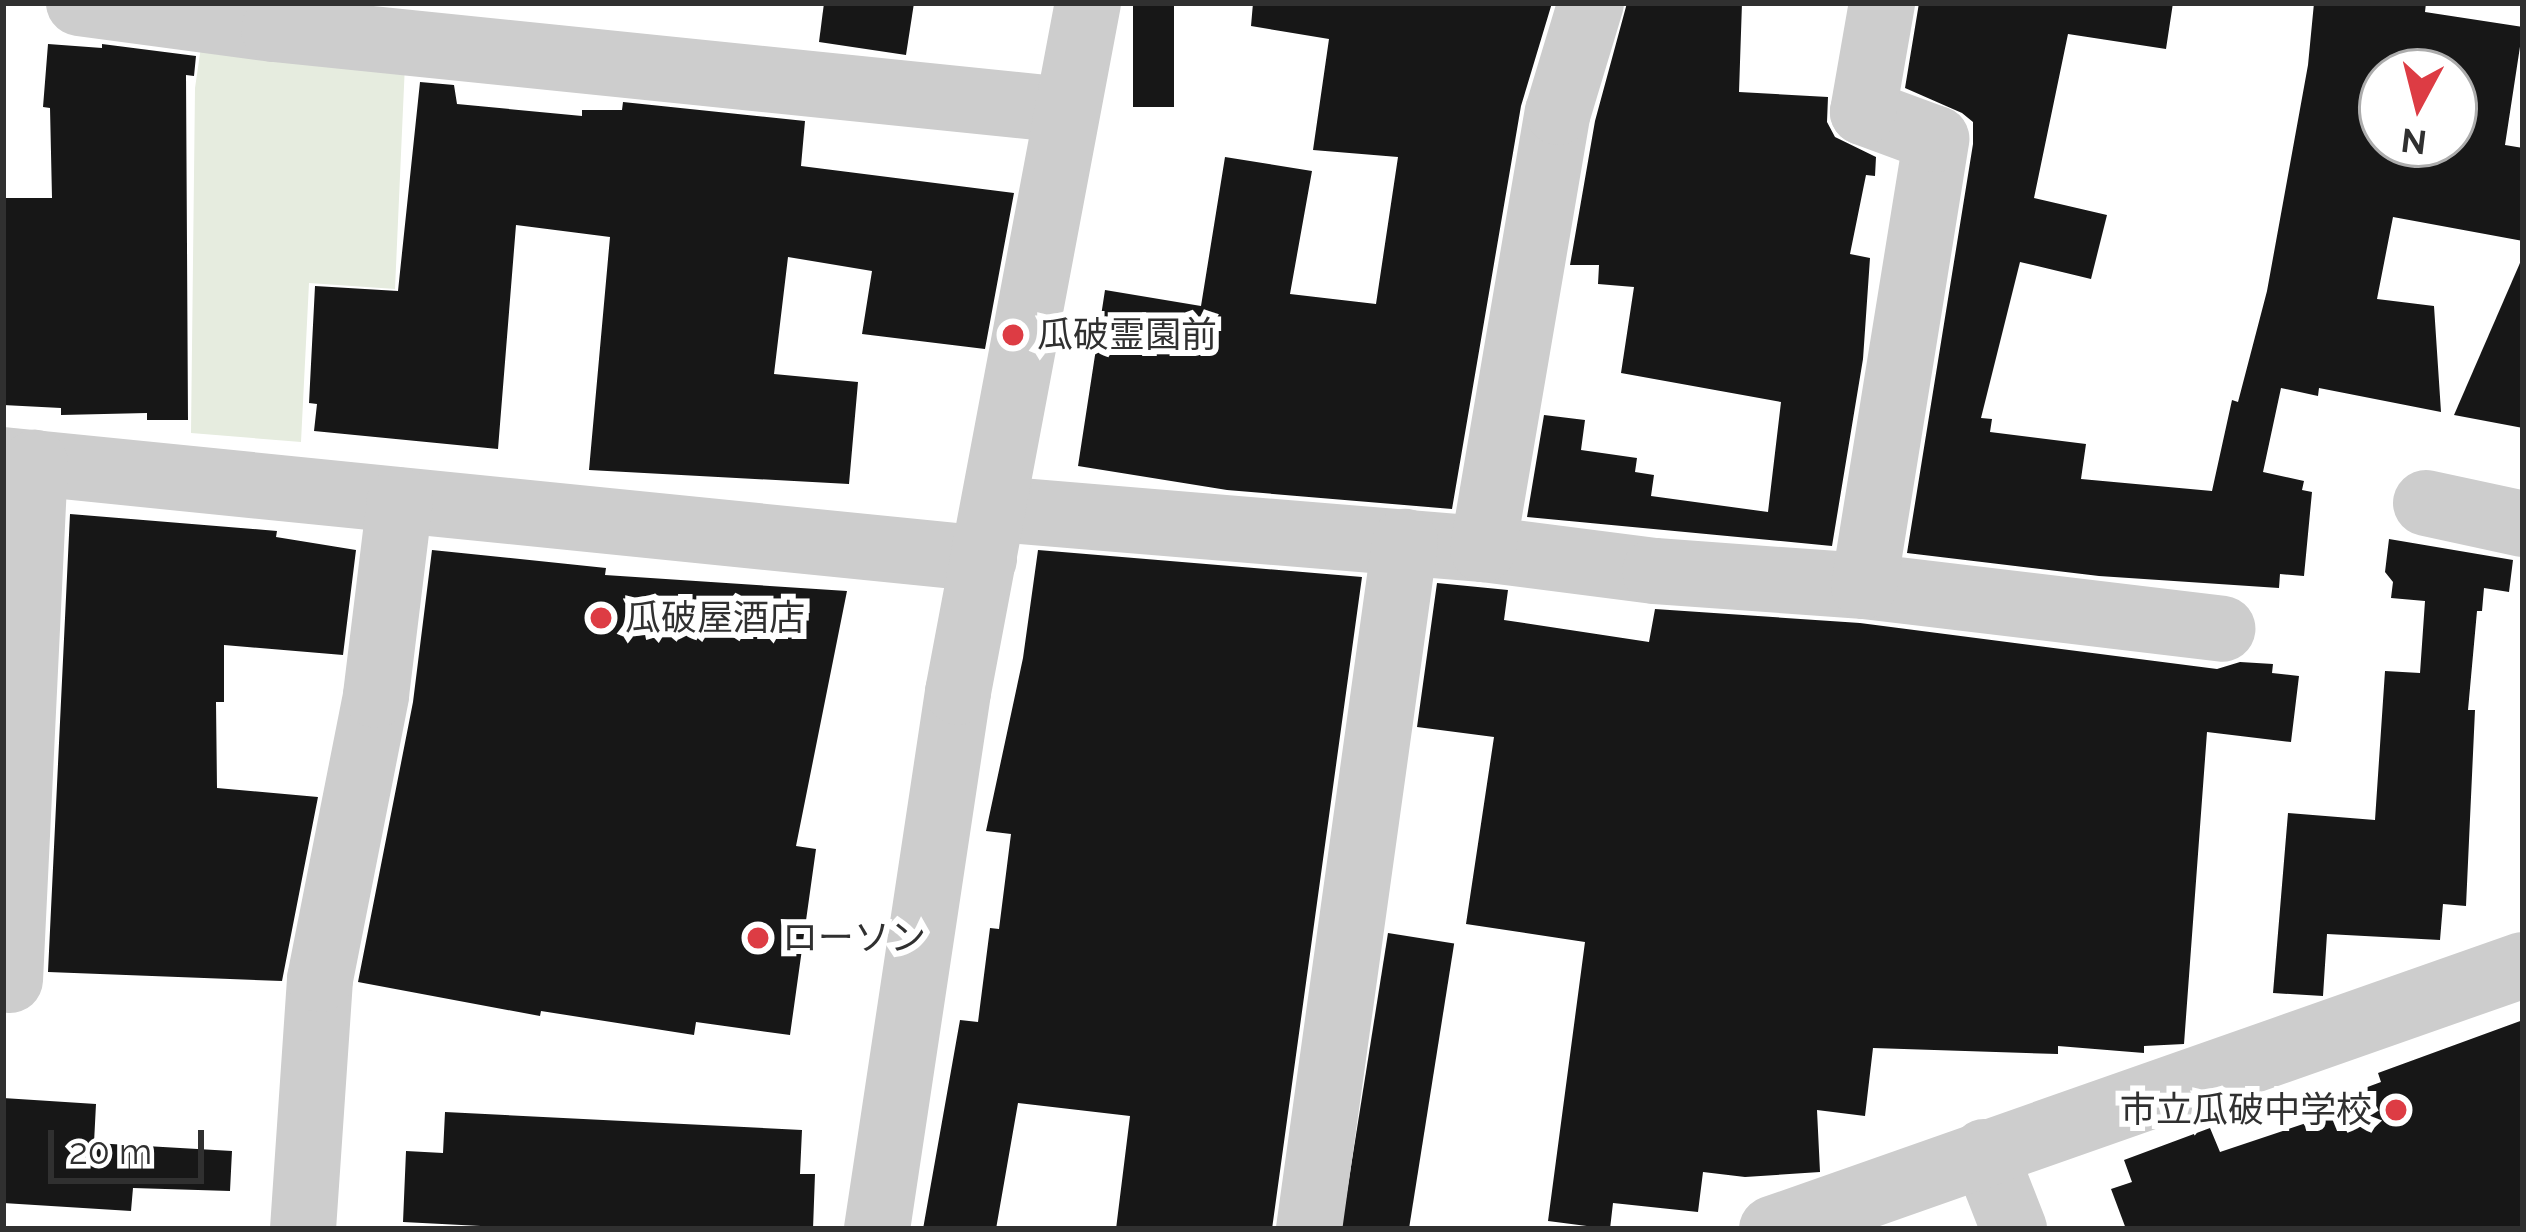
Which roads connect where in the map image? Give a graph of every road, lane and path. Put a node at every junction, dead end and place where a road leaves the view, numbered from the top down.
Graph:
1 (79, 3) edge
2 (1088, 3) edge
3 (1592, 3) edge
4 (1882, 3) edge
5 (1066, 110) junction
6 (19, 461) edge
7 (400, 500) junction
8 (2426, 503) dead end
9 (2523, 524) edge
10 (989, 534) junction
11 (1405, 542) junction
12 (1484, 549) junction
13 (1864, 586) junction
14 (2222, 629) dead end
15 (2523, 965) edge
16 (10, 980) dead end
17 (1984, 1152) junction
18 (303, 1229) edge
19 (877, 1229) edge
20 (1309, 1229) edge
21 (1772, 1229) edge
22 (2014, 1229) edge

1 - 5 street
2 - 5 street
3 - 12 street
4 - 13 street
5 - 10 street
6 - 7 street
6 - 16 street
7 - 10 street
7 - 18 street
8 - 9 street
10 - 11 street
10 - 19 street
11 - 12 street
11 - 20 street
12 - 13 street
13 - 14 street
15 - 17 street
17 - 21 street
17 - 22 street

